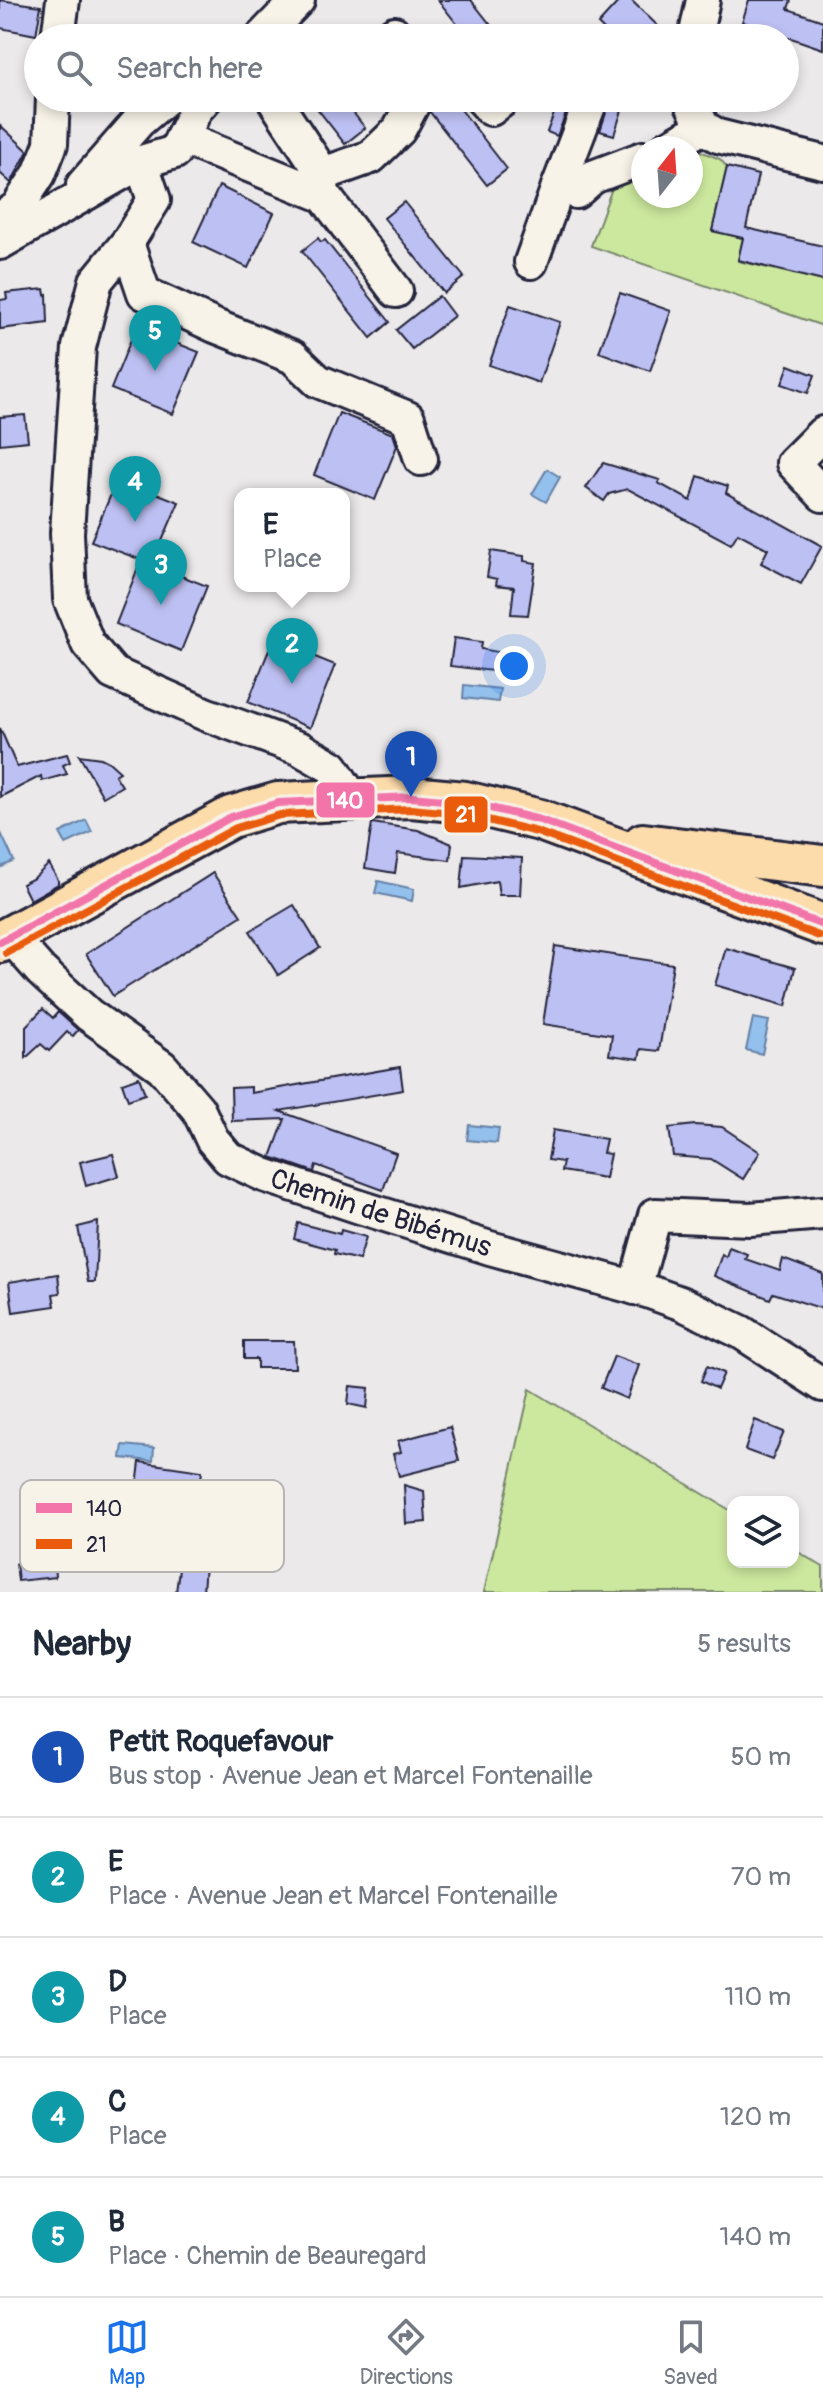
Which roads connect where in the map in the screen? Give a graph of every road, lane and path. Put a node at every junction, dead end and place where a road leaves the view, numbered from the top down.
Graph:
1 (63, 0) edge
2 (298, 0) edge
3 (703, 0) edge
4 (60, 24) edge
5 (275, 24) edge
6 (698, 24) edge
7 (52, 112) edge
8 (150, 112) edge
9 (195, 112) edge
10 (281, 112) edge
11 (409, 112) edge
12 (588, 112) edge
13 (696, 112) edge
14 (703, 127) junction
15 (688, 136) edge
16 (182, 138) junction
17 (141, 162) junction
18 (823, 162) edge
19 (631, 163) edge
20 (322, 183) junction
21 (567, 190) junction
22 (65, 205) junction
23 (0, 219) edge
24 (0, 243) edge
25 (127, 243) junction
26 (540, 265) dead end
27 (396, 291) dead end
28 (823, 433) edge
29 (421, 459) dead end
30 (823, 495) edge
31 (352, 798) junction
32 (587, 838) junction
33 (767, 858) junction
34 (823, 866) edge
35 (753, 901) junction
36 (823, 925) edge
37 (5, 939) edge
38 (823, 1213) edge
39 (635, 1288) junction
40 (823, 1385) edge

1 - 4 street
2 - 5 street
3 - 6 street
7 - 23 street
8 - 22 street
9 - 16 street
10 - 20 street
11 - 20 street
12 - 21 street
13 - 14 street
14 - 15 street
14 - 18 street
16 - 17 street
16 - 20 street
17 - 22 street
17 - 25 street
19 - 21 street
20 - 27 street
21 - 26 street
22 - 24 street
25 - 29 street
25 - 31 street
28 - 30 street
31 - 32 main road
31 - 37 main road
32 - 33 main road
32 - 35 main road
33 - 34 main road
33 - 35 main road
35 - 36 main road
37 - 39 street, Chemin de Bibémus
38 - 39 street
39 - 40 street, Chemin de Bibémus

